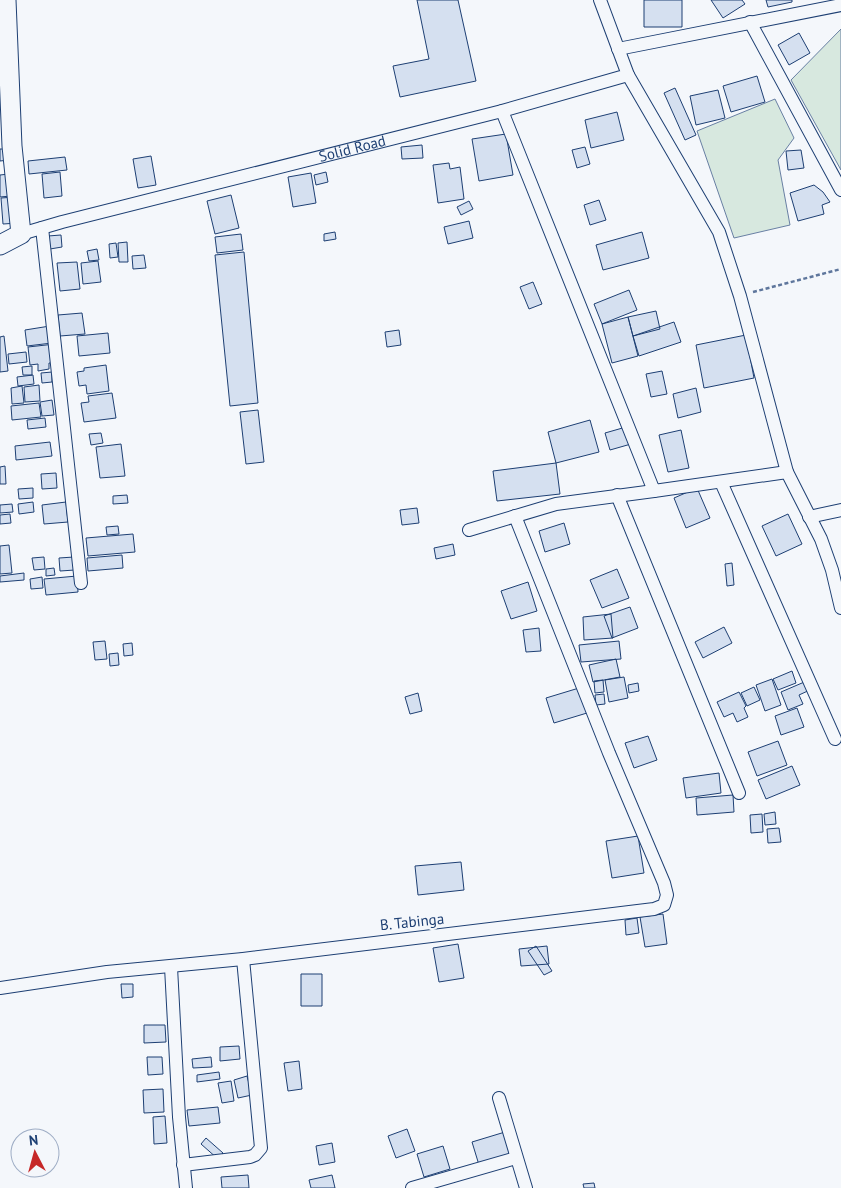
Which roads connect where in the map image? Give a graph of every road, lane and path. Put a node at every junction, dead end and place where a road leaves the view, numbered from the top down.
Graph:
1 (6, 0) edge
2 (600, 0) edge
3 (841, 5) edge
4 (750, 22) junction
5 (618, 49) junction
6 (628, 75) junction
7 (502, 111) junction
8 (841, 190) edge
9 (42, 228) junction
10 (21, 234) junction
11 (0, 245) edge
12 (841, 269) edge
13 (740, 296) junction
14 (787, 472) junction
15 (721, 482) junction
16 (654, 491) junction
17 (617, 495) junction
18 (841, 510) edge
19 (514, 516) junction
20 (808, 517) junction
21 (469, 530) dead end
22 (81, 583) dead end
23 (841, 608) edge
24 (836, 740) dead end
25 (739, 793) dead end
26 (243, 959) junction
27 (171, 967) junction
28 (0, 988) edge
29 (499, 1098) dead end
30 (516, 1158) junction
31 (183, 1165) junction
32 (186, 1188) edge
33 (412, 1188) edge
34 (526, 1188) edge

1 - 10 street
2 - 5 street
3 - 4 street
4 - 5 street
4 - 8 street
5 - 6 street
6 - 7 street, Solid Road
6 - 13 street
7 - 9 street, Solid Road
7 - 16 street
9 - 10 street, Solid Road
9 - 22 street
10 - 11 street, Solid Road
12 - 13 path
13 - 14 street
14 - 15 street
14 - 20 street
15 - 16 street
15 - 24 street
16 - 17 street
17 - 19 street
17 - 25 street
18 - 20 street
19 - 21 street
19 - 26 street, B. Tabinga
20 - 23 street
26 - 27 street, B. Tabinga
26 - 31 street
27 - 28 street, B. Tabinga
27 - 31 street
29 - 30 street
30 - 33 street
30 - 34 street
31 - 32 street

